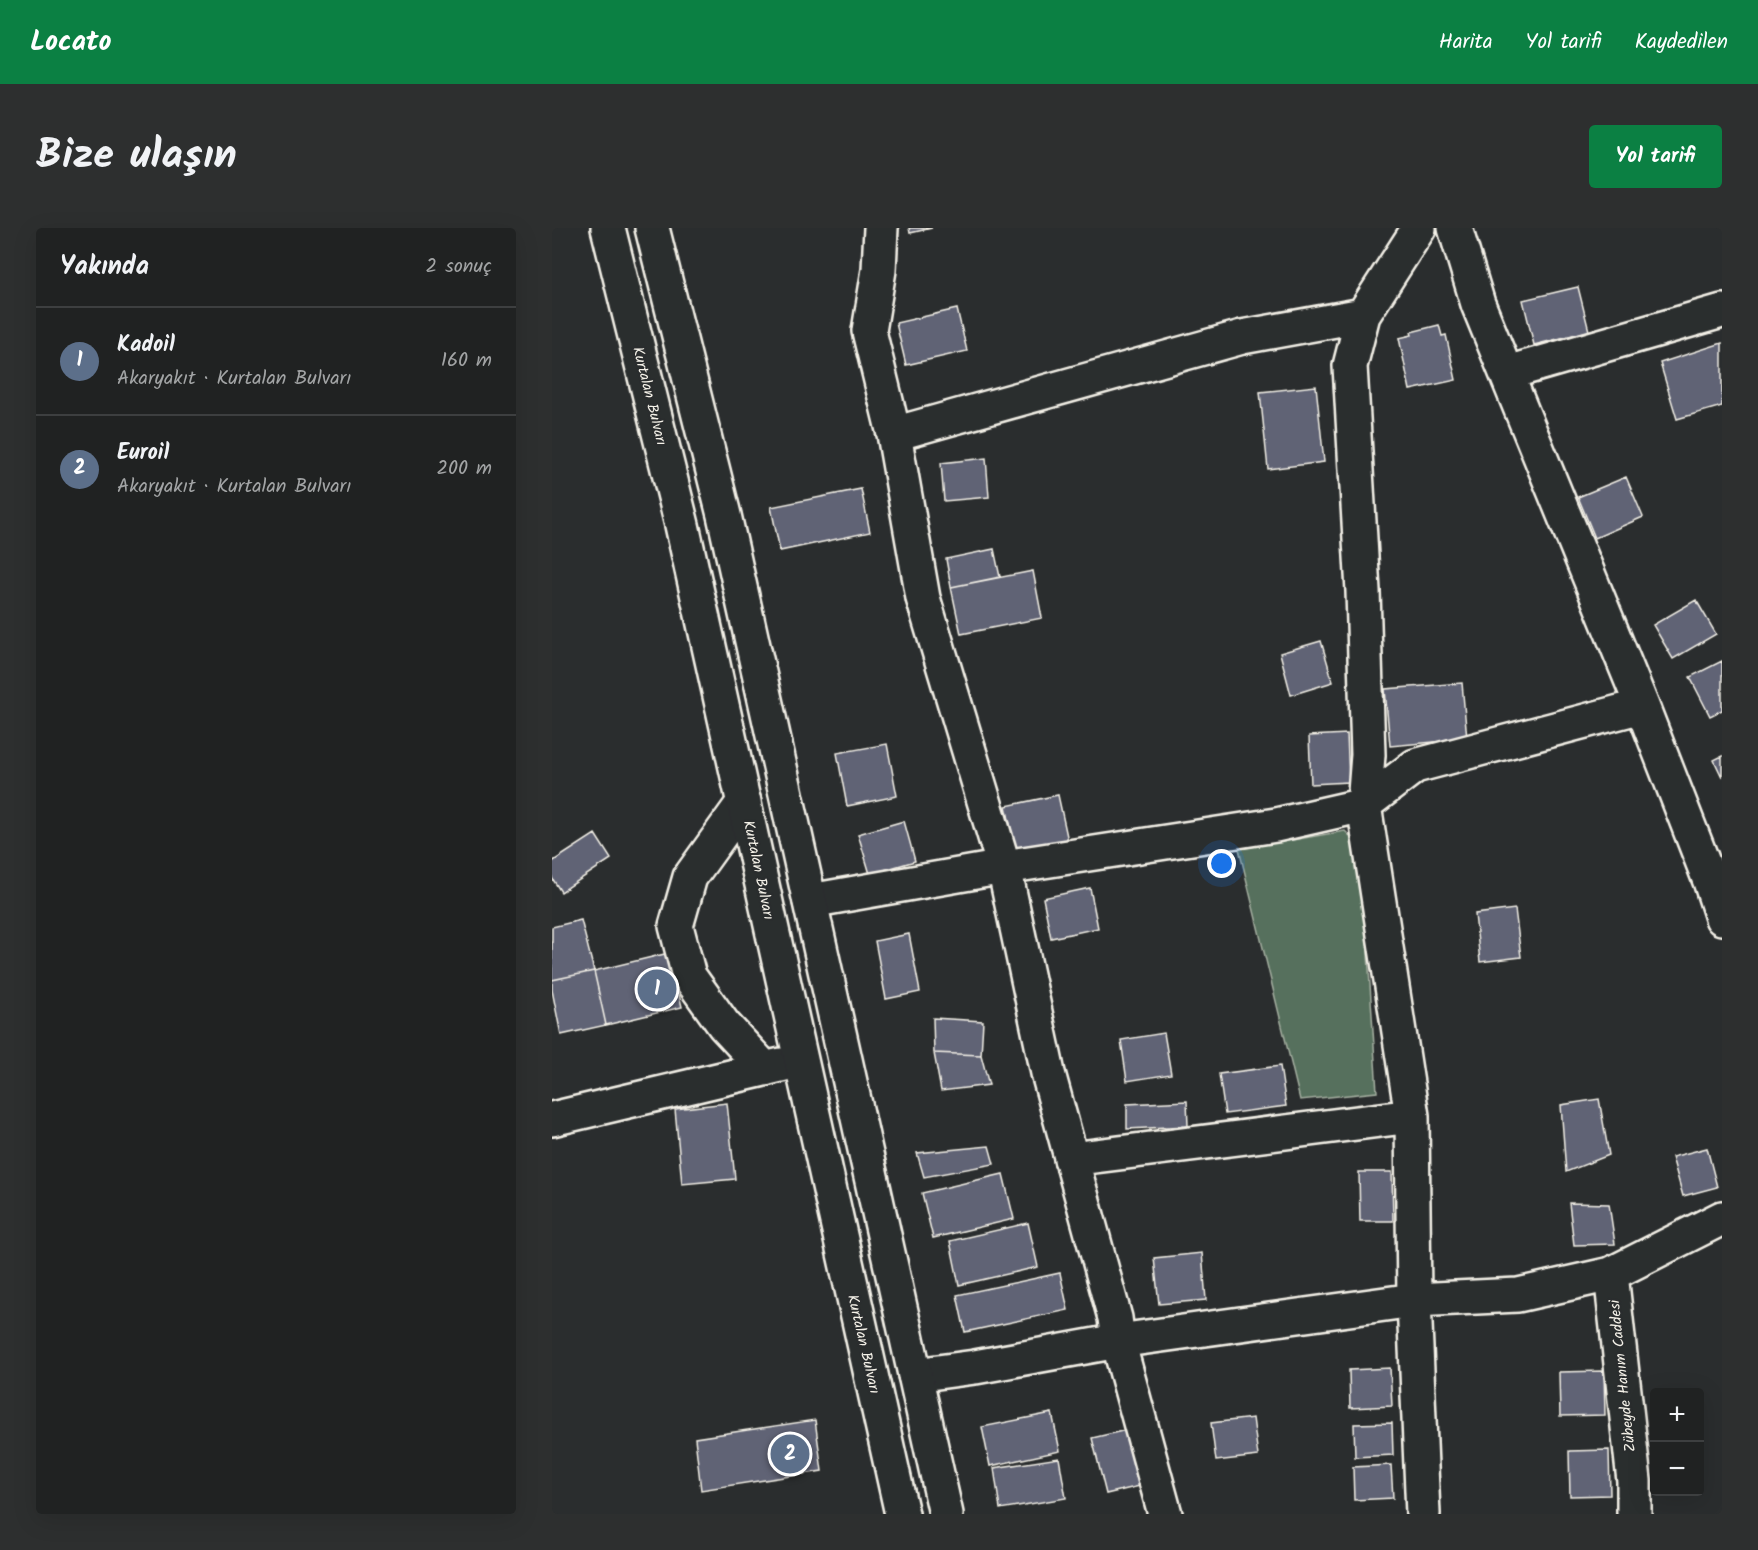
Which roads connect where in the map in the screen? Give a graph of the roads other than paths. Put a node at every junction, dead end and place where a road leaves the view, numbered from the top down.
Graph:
1 (608, 228) edge
2 (652, 228) edge
3 (881, 228) edge
4 (1419, 228) edge
5 (1455, 228) edge
6 (1722, 311) edge
7 (1363, 315) junction
8 (1506, 373) junction
9 (894, 434) junction
10 (1642, 706) junction
11 (744, 802) junction
12 (1364, 805) junction
13 (1004, 867) junction
14 (810, 901) junction
15 (1722, 918) edge
16 (801, 1061) junction
17 (765, 1069) junction
18 (1412, 1116) junction
19 (552, 1119) edge
20 (1071, 1159) junction
21 (1722, 1218) edge
22 (1611, 1274) junction
23 (1414, 1300) junction
24 (1118, 1341) junction
25 (915, 1375) junction
26 (902, 1514) edge
27 (946, 1514) edge
28 (1165, 1514) edge
29 (1423, 1514) edge
30 (1634, 1514) edge

1 - 11 main road, Kurtalan Bulvarı
2 - 14 main road
3 - 9 main road
4 - 7 main road
5 - 8 main road
6 - 8 main road
7 - 9 main road
7 - 12 main road
8 - 10 main road
9 - 13 main road
10 - 12 main road
10 - 15 main road
11 - 16 main road, Kurtalan Bulvarı
11 - 17 main road
12 - 13 main road
12 - 18 main road
13 - 14 main road
13 - 20 main road
14 - 25 main road
16 - 17 main road
16 - 26 main road, Kurtalan Bulvarı
17 - 19 main road
18 - 20 main road
18 - 23 main road
20 - 24 main road
21 - 22 main road
22 - 23 main road
22 - 30 main road, Zübeyde Hanım Caddesi
23 - 24 main road
23 - 29 main road
24 - 25 main road
24 - 28 main road
25 - 27 main road

